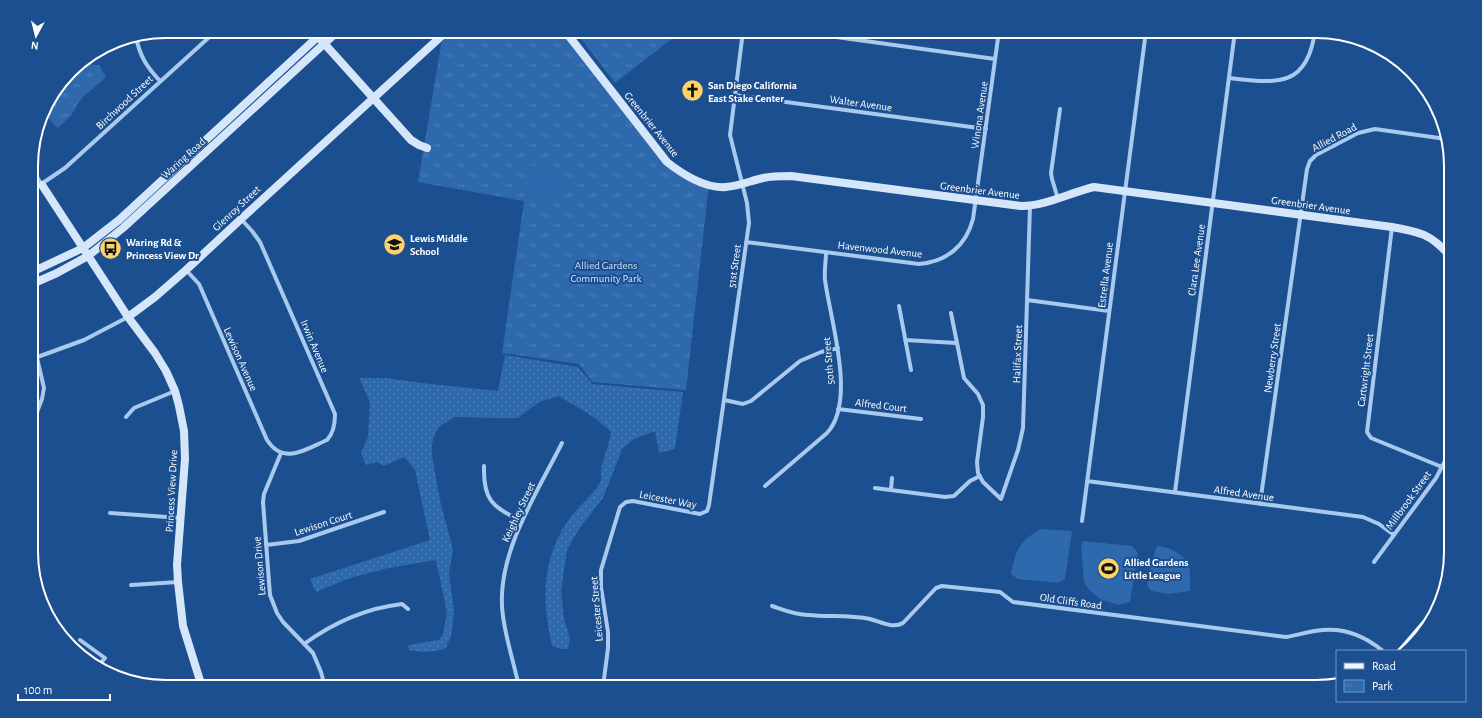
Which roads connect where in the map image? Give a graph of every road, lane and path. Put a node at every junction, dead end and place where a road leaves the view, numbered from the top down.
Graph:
1 (208, 38) edge
2 (313, 38) edge
3 (321, 38) edge
4 (330, 38) edge
5 (439, 38) edge
6 (570, 38) edge
7 (742, 38) edge
8 (844, 38) edge
9 (998, 38) edge
10 (1145, 38) edge
11 (1234, 38) edge
12 (1314, 38) edge
13 (137, 41) edge
14 (324, 43) junction
15 (995, 59) junction
16 (1229, 78) junction
17 (160, 81) junction
18 (734, 95) junction
19 (374, 98) junction
20 (1060, 109) dead end
21 (986, 130) junction
22 (1441, 138) edge
23 (427, 148) dead end
24 (38, 179) edge
25 (42, 185) junction
26 (742, 185) junction
27 (38, 187) edge
28 (1124, 191) junction
29 (1058, 199) junction
30 (976, 201) junction
31 (1213, 203) junction
32 (1030, 206) junction
33 (1300, 215) junction
34 (241, 218) junction
35 (1392, 227) junction
36 (746, 242) junction
37 (83, 248) junction
38 (1444, 249) edge
39 (826, 252) junction
40 (88, 256) junction
41 (38, 269) edge
42 (186, 270) junction
43 (38, 281) edge
44 (1028, 300) junction
45 (898, 306) dead end
46 (1109, 311) junction
47 (951, 314) dead end
48 (128, 317) junction
49 (905, 340) junction
50 (956, 343) junction
51 (838, 348) junction
52 (38, 358) edge
53 (38, 362) edge
54 (911, 370) dead end
55 (174, 391) junction
56 (724, 400) junction
57 (38, 409) edge
58 (838, 409) junction
59 (126, 417) dead end
60 (921, 419) dead end
61 (562, 443) dead end
62 (281, 453) junction
63 (1444, 463) edge
64 (484, 466) dead end
65 (1442, 467) junction
66 (980, 476) junction
67 (892, 478) dead end
68 (1087, 481) junction
69 (765, 486) dead end
70 (875, 488) dead end
71 (891, 490) junction
72 (1175, 492) junction
73 (1260, 504) junction
74 (709, 505) joint
75 (620, 507) joint
76 (384, 512) dead end
77 (110, 513) dead end
78 (181, 518) junction
79 (1082, 521) dead end
80 (522, 522) junction
81 (1394, 536) junction
82 (266, 545) junction
83 (1374, 562) dead end
84 (178, 582) junction
85 (131, 586) dead end
86 (772, 606) dead end
87 (408, 609) dead end
88 (80, 640) dead end
89 (304, 644) junction
90 (1382, 650) edge
91 (101, 662) edge
92 (200, 680) edge
93 (323, 680) edge
94 (517, 680) edge
95 (604, 680) edge

1 - 17 street, Birchwood Street
2 - 37 street, Waring Road
3 - 14 street
4 - 14 street, Waring Road
5 - 19 street, Glenroy Street
6 - 26 street, Greenbrier Avenue
7 - 18 street, 51st Street
8 - 15 street
9 - 15 street, Winona Avenue
10 - 28 street, Estrella Avenue
11 - 16 street, Clara Lee Avenue
12 - 16 street
13 - 17 street
14 - 19 street
14 - 40 street, Waring Road
15 - 21 street, Winona Avenue
16 - 31 street, Clara Lee Avenue
17 - 25 street, Birchwood Street
18 - 21 street, Walter Avenue
18 - 26 street, 51st Street
19 - 23 street
19 - 34 street, Glenroy Street
20 - 29 street
21 - 30 street, Winona Avenue
22 - 33 street, Allied Road
24 - 25 street
25 - 27 street, Birchwood Street
25 - 37 street, Princess View Drive
26 - 30 street, Greenbrier Avenue
26 - 36 street, 51st Street
28 - 29 street, Greenbrier Avenue
28 - 31 street, Greenbrier Avenue
28 - 46 street, Estrella Avenue
29 - 32 street, Greenbrier Avenue
30 - 32 street, Greenbrier Avenue
30 - 39 street, Havenwood Avenue
31 - 33 street, Greenbrier Avenue
31 - 72 street, Clara Lee Avenue
32 - 44 street, Halifax Street
33 - 35 street, Greenbrier Avenue
33 - 73 street, Newberry Street
34 - 42 street, Glenroy Street
34 - 62 street, Irwin Avenue
35 - 38 street, Greenbrier Avenue
35 - 65 street, Cartwright Street
36 - 39 street, Havenwood Avenue
36 - 56 street, 51st Street
37 - 40 street, Princess View Drive
37 - 41 street, Waring Road
39 - 51 street, 50th Street
40 - 43 street, Waring Road
40 - 48 street, Princess View Drive
42 - 48 street, Glenroy Street
42 - 62 street, Lewison Avenue
44 - 46 street
44 - 66 street, Halifax Street
45 - 49 street
46 - 68 street, Estrella Avenue
47 - 50 street
48 - 52 street, Glenroy Street
48 - 55 street, Princess View Drive
49 - 50 street
49 - 54 street
50 - 66 street
51 - 56 street
51 - 58 street, 50th Street
53 - 57 street
55 - 59 street
55 - 78 street, Princess View Drive
56 - 74 street, 51st Street
58 - 60 street, Alfred Court
58 - 69 street, 50th Street
61 - 80 street, Keighley Street
62 - 82 street, Lewison Drive
63 - 65 street, Millbrook Street
64 - 80 street
65 - 81 street, Millbrook Street
66 - 71 street
67 - 71 street
68 - 72 street, Alfred Avenue
68 - 79 street, Estrella Avenue
70 - 71 street
72 - 73 street, Alfred Avenue
73 - 81 street, Alfred Avenue
74 - 75 street, Leicester Way
75 - 95 street, Leicester Street
76 - 82 street, Lewison Court
77 - 78 street
78 - 84 street, Princess View Drive
80 - 94 street, Keighley Street
81 - 83 street, Millbrook Street
82 - 89 street, Lewison Drive
84 - 85 street
84 - 92 street, Princess View Drive
86 - 90 street, Old Cliffs Road
87 - 89 street
88 - 91 street
89 - 93 street, Lewison Drive

